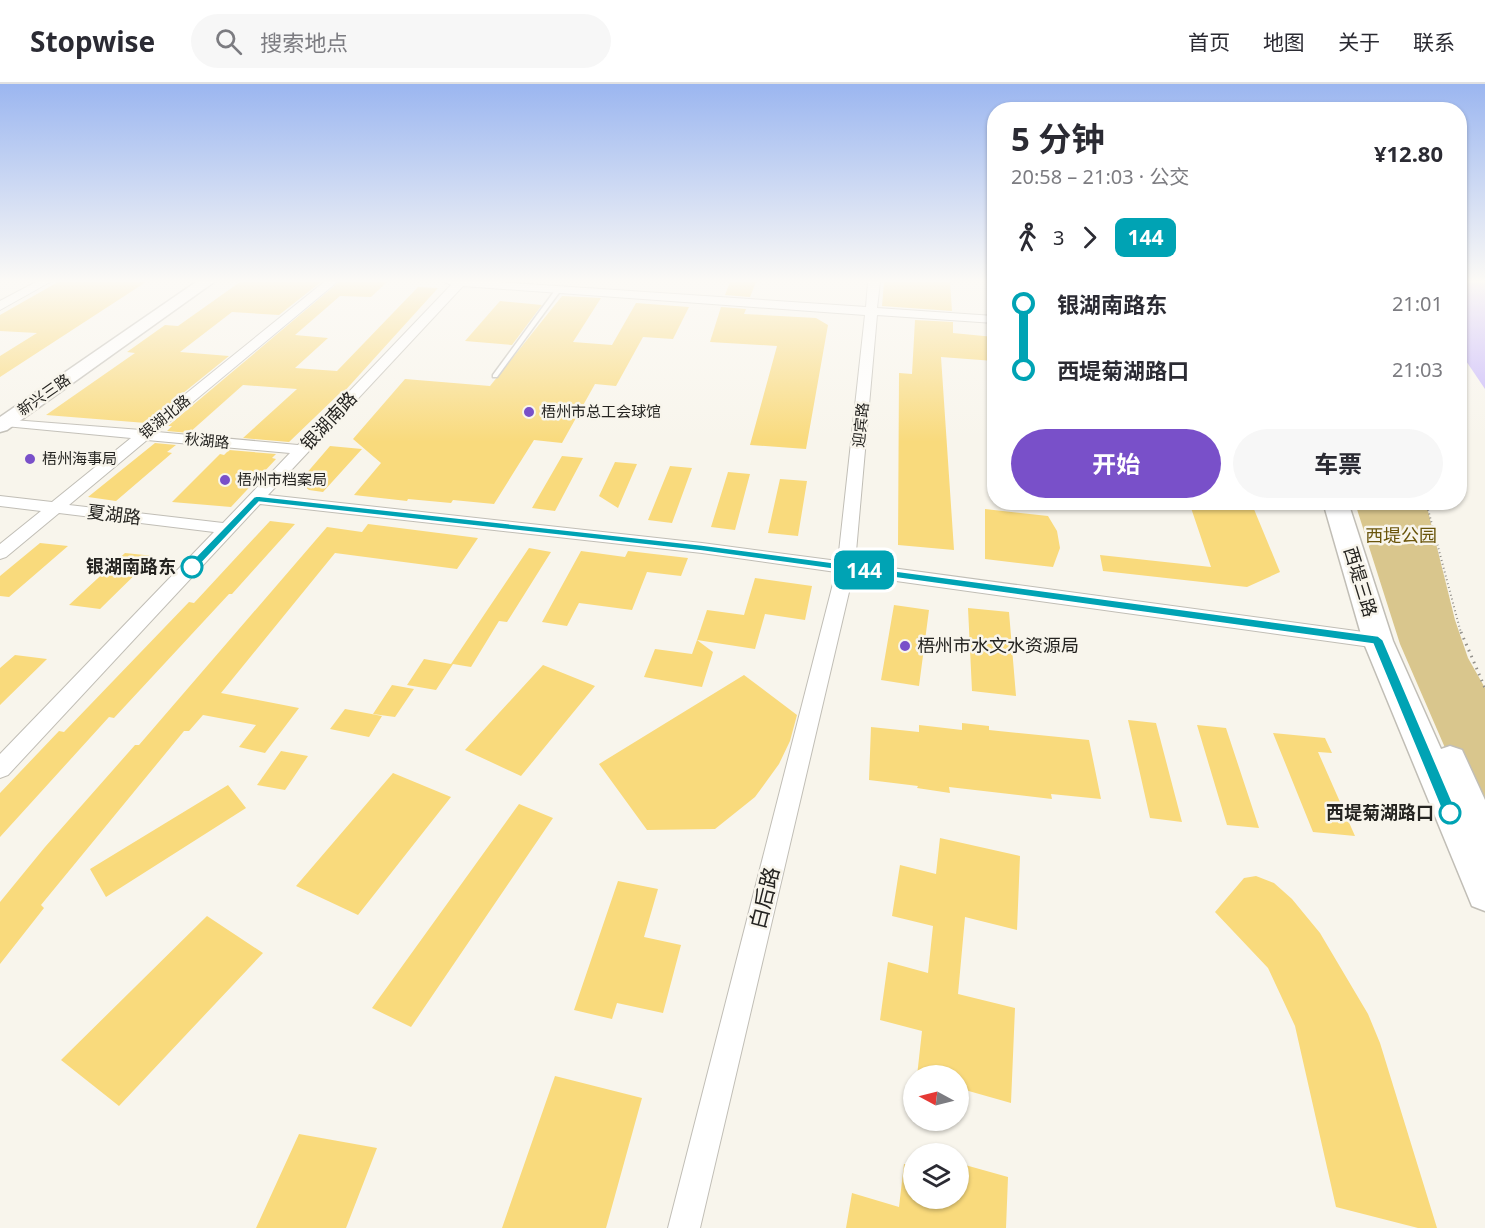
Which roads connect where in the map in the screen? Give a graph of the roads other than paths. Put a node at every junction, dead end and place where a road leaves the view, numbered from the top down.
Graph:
1 (116, 335) edge
2 (127, 335) edge
3 (265, 335) edge
4 (410, 335) edge
5 (525, 335) edge
6 (870, 335) edge
7 (495, 376) dead end
8 (2, 419) edge
9 (143, 435) junction
10 (301, 450) junction
11 (257, 499) junction
12 (0, 501) edge
13 (56, 507) junction
14 (1337, 510) edge
15 (1358, 510) edge
16 (229, 529) junction
17 (0, 553) edge
18 (846, 567) junction
19 (1378, 640) junction
20 (0, 769) edge
21 (1485, 840) edge
22 (1485, 893) edge
23 (684, 1228) edge

1 - 8 main road, 新兴三路
2 - 8 main road, 新兴三路
3 - 9 street, 银湖北路
4 - 10 street, 银湖南路
5 - 7 lane
6 - 18 street, 迎宾路
8 - 9 street, 秋湖路
9 - 10 street, 秋湖路
9 - 13 street, 银湖北路
10 - 11 street, 银湖南路
11 - 16 street, 银湖南路
11 - 18 street
12 - 13 street, 夏湖路
13 - 16 street, 夏湖路
13 - 17 street, 银湖北路
14 - 19 main road, 西堤三路
15 - 21 main road, 西堤三路
16 - 20 street, 银湖南路
18 - 19 street
18 - 23 street, 白后路
19 - 22 main road, 西堤三路

